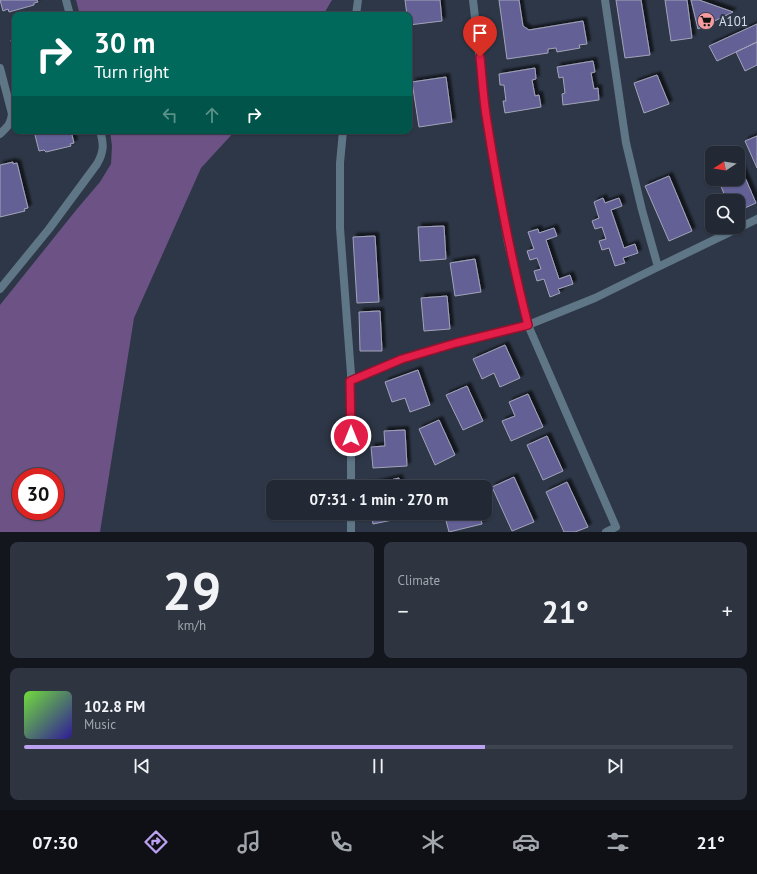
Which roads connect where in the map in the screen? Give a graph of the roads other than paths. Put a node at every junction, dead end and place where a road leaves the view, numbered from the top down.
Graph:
1 (66, 0) edge
2 (358, 0) edge
3 (473, 0) edge
4 (605, 0) edge
5 (69, 12) edge
6 (356, 12) edge
7 (0, 68) edge
8 (0, 134) edge
9 (101, 134) edge
10 (343, 134) edge
11 (757, 219) edge
12 (658, 267) junction
13 (0, 289) edge
14 (528, 325) junction
15 (350, 381) junction
16 (351, 480) edge
17 (351, 520) edge
18 (351, 532) edge
19 (606, 532) edge

1 - 5 street
2 - 6 street
3 - 14 street
4 - 12 street
7 - 8 street
9 - 13 street
10 - 15 street
11 - 12 street
12 - 14 street
14 - 15 street
14 - 19 street
15 - 16 street
17 - 18 street

